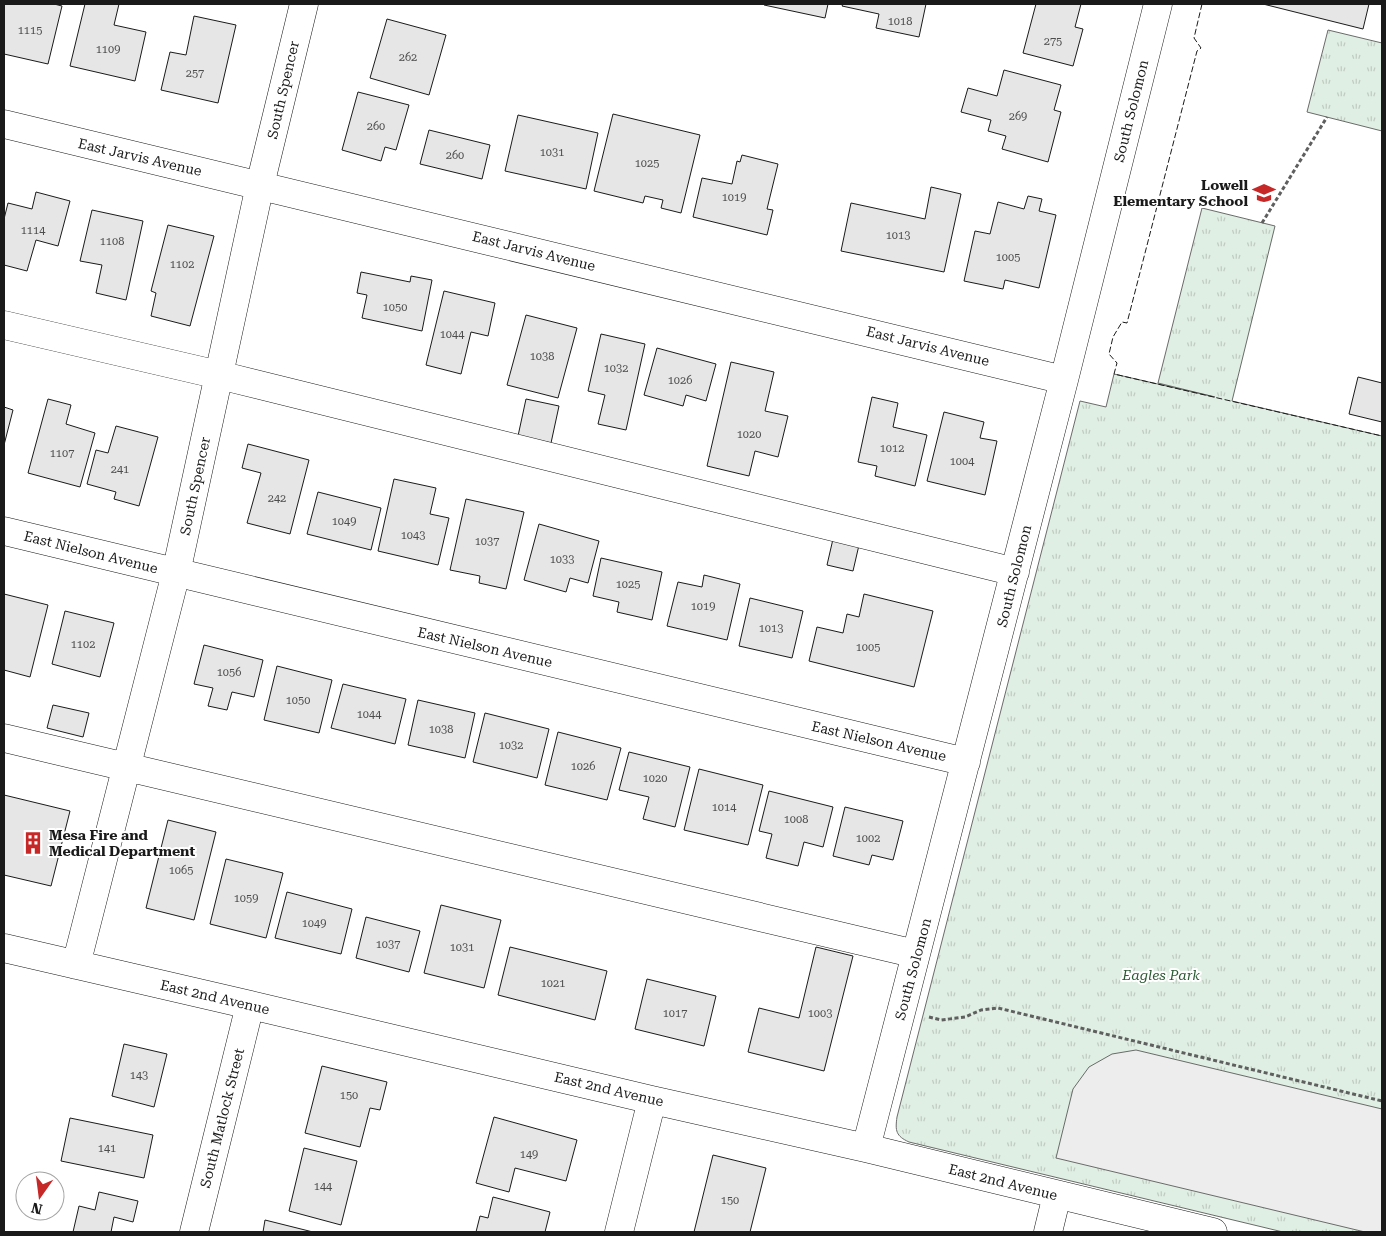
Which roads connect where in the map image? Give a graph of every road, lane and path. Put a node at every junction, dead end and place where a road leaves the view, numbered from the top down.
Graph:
1 (304, 4) edge
2 (1158, 4) edge
3 (1327, 117) dead end
4 (4, 124) edge
5 (260, 185) junction
6 (1262, 223) dead end
7 (4, 325) edge
8 (219, 375) junction
9 (1064, 380) junction
10 (4, 531) edge
11 (1015, 572) junction
12 (176, 573) junction
13 (4, 738) edge
14 (966, 762) junction
15 (127, 767) junction
16 (4, 948) edge
17 (916, 954) junction
18 (76, 966) junction
19 (250, 1004) junction
20 (902, 1010) junction
21 (652, 1100) junction
22 (1382, 1101) edge
23 (866, 1148) junction
24 (1057, 1195) junction
25 (194, 1232) edge
26 (619, 1232) edge
27 (1048, 1232) edge
28 (1214, 1232) edge

1 - 5 street, South Spencer
2 - 9 street, South Solomon
3 - 6 path
4 - 5 street, East Jarvis Avenue
5 - 8 street, South Spencer
5 - 9 street, East Jarvis Avenue
7 - 8 street
8 - 11 street
8 - 12 street, South Spencer
9 - 11 street, South Solomon
10 - 12 street, East Nielson Avenue
11 - 14 street, South Solomon
12 - 14 street, East Nielson Avenue
12 - 15 street, South Spencer
13 - 15 street
14 - 17 street, South Solomon
15 - 17 street
15 - 18 street, South Spencer
16 - 18 street, East 2nd Avenue
17 - 20 street, South Solomon
18 - 19 street, East 2nd Avenue
19 - 21 street, East 2nd Avenue
19 - 25 street, South Matlock Street
20 - 22 path
20 - 23 street, South Solomon
21 - 23 street, East 2nd Avenue
21 - 26 street
23 - 24 street, East 2nd Avenue
24 - 27 street
24 - 28 street, East 2nd Avenue

